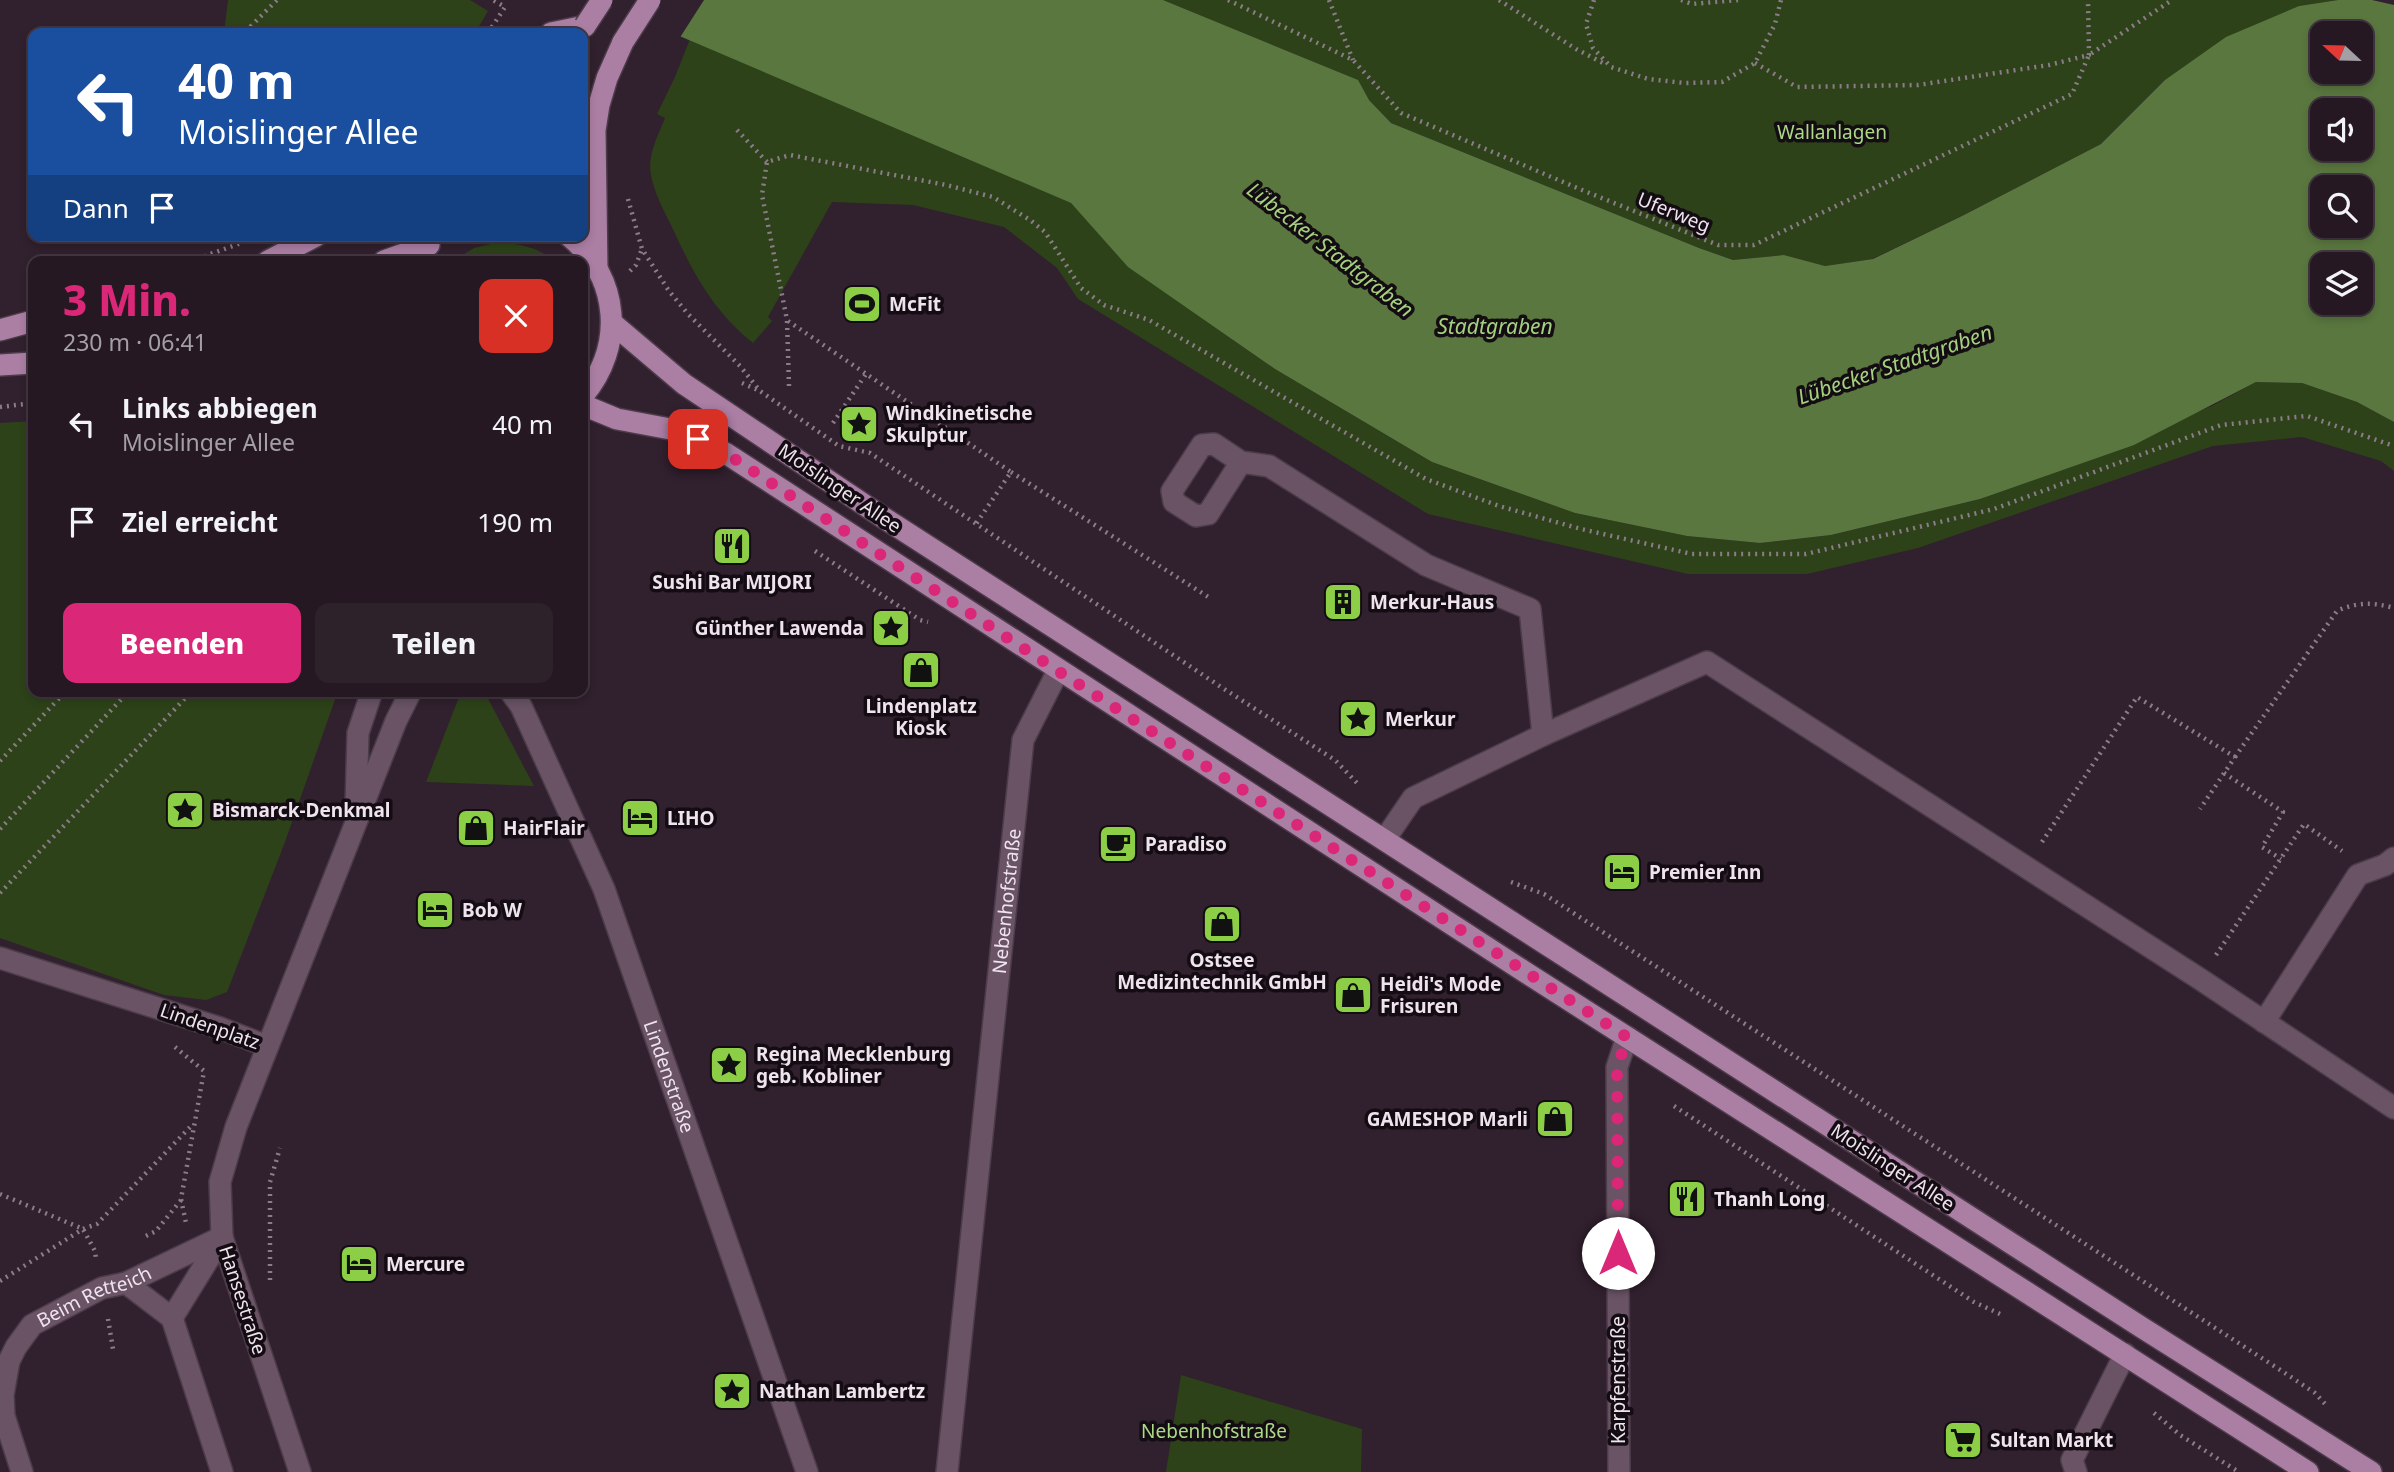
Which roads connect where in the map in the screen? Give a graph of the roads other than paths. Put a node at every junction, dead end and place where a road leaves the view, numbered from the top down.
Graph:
1 (602, 0) edge
2 (650, 0) edge
3 (584, 28) edge
4 (304, 242) edge
5 (575, 242) edge
6 (428, 247) edge
7 (278, 256) edge
8 (400, 256) edge
9 (597, 269) junction
10 (28, 323) edge
11 (612, 323) junction
12 (0, 332) edge
13 (28, 335) edge
14 (28, 363) edge
15 (0, 365) edge
16 (588, 388) edge
17 (588, 407) edge
18 (1241, 462) dead end
19 (1076, 642) junction
20 (1058, 671) junction
21 (370, 697) edge
22 (408, 697) edge
23 (514, 697) edge
24 (1543, 735) junction
25 (356, 819) junction
26 (1385, 839) junction
27 (2394, 858) edge
28 (1364, 867) junction
29 (0, 958) edge
30 (1645, 1007) junction
31 (2264, 1022) junction
32 (1627, 1037) junction
33 (267, 1046) junction
34 (2394, 1108) edge
35 (222, 1237) junction
36 (126, 1283) junction
37 (172, 1318) junction
38 (2141, 1327) junction
39 (2125, 1354) junction
40 (22, 1472) edge
41 (222, 1472) edge
42 (300, 1472) edge
43 (807, 1472) edge
44 (947, 1472) edge
45 (1619, 1472) edge
46 (2076, 1472) edge
47 (2308, 1472) edge
48 (2371, 1472) edge

1 - 3 main road, bridge
2 - 9 main road, bridge
4 - 7 main road
5 - 9 main road
6 - 8 main road
9 - 11 main road
10 - 12 main road
11 - 16 main road
11 - 19 main road, Moislinger Allee
12 - 13 main road
14 - 15 main road
17 - 20 main road, Moislinger Allee
18 - 24 street
19 - 20 main road
19 - 26 main road, Moislinger Allee
20 - 28 main road, Moislinger Allee
20 - 44 street, Nebenhofstraße
21 - 25 street, Lindenplatz
22 - 25 street, Lindenplatz
23 - 43 street, Lindenstraße
24 - 26 street
24 - 31 street
25 - 33 street, Lindenplatz
26 - 28 main road
26 - 30 main road, Moislinger Allee
27 - 31 street
28 - 32 main road, Moislinger Allee
29 - 33 street, Lindenplatz
30 - 32 main road
30 - 38 main road, Moislinger Allee
31 - 34 street
32 - 39 main road, Moislinger Allee
32 - 45 street, Karpfenstraße
33 - 35 street, Hansestraße
35 - 36 street, Beim Retteich
35 - 37 street
35 - 42 street, Hansestraße
36 - 37 street
36 - 40 street, Beim Retteich
37 - 41 street
38 - 39 main road
38 - 48 main road, Moislinger Allee
39 - 46 street
39 - 47 main road, Moislinger Allee

